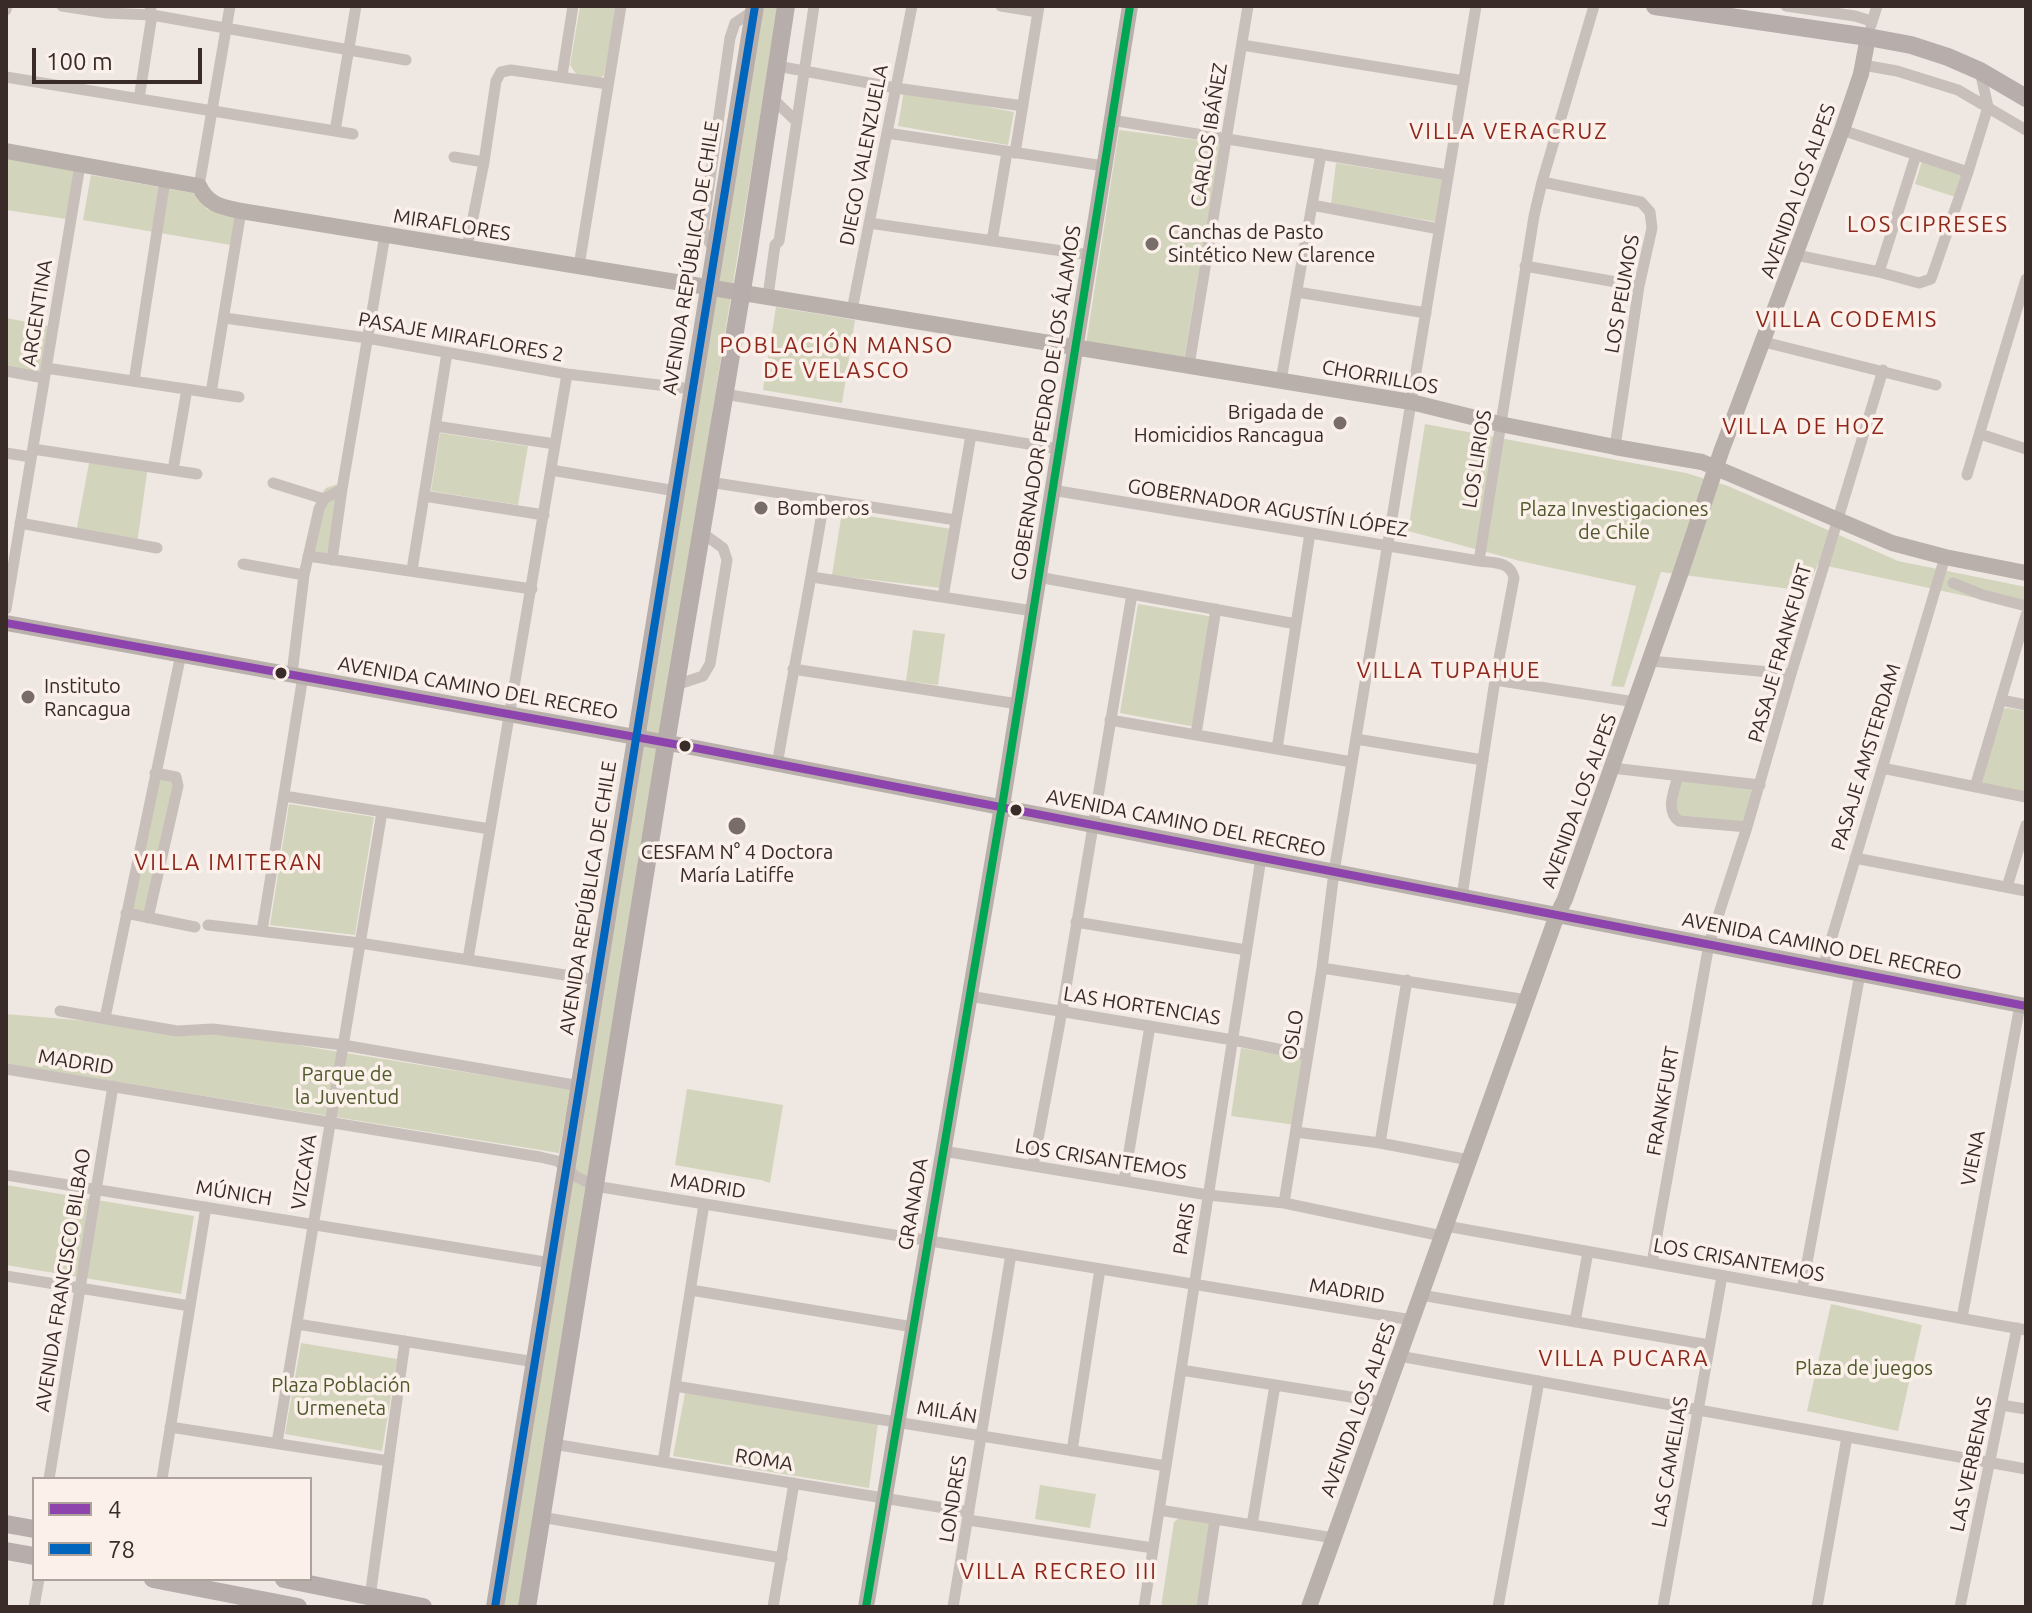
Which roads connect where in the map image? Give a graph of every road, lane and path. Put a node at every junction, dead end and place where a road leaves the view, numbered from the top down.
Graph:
1 (62, 6) edge
2 (230, 6) edge
3 (356, 6) edge
4 (573, 6) edge
5 (621, 6) edge
6 (786, 6) edge
7 (814, 6) edge
8 (912, 6) edge
9 (1001, 6) edge
10 (1130, 6) edge
11 (1248, 6) edge
12 (1476, 6) edge
13 (1594, 6) edge
14 (1655, 6) edge
15 (1786, 6) edge
16 (1877, 6) edge
17 (754, 8) edge
18 (1038, 9) edge
19 (1715, 10) edge
20 (151, 11) edge
21 (1735, 12) edge
22 (226, 28) junction
23 (1870, 29) junction
24 (1242, 45) junction
25 (349, 50) junction
26 (406, 60) dead end
27 (1863, 65) junction
28 (777, 66) junction
29 (804, 70) junction
30 (1980, 71) junction
31 (562, 76) junction
32 (6, 77) edge
33 (1464, 81) junction
34 (608, 84) junction
35 (896, 88) junction
36 (772, 98) junction
37 (2026, 98) edge
38 (139, 99) junction
39 (1023, 106) junction
40 (1988, 107) junction
41 (212, 111) junction
42 (1111, 120) junction
43 (797, 122) junction
44 (1842, 130) junction
45 (2026, 130) edge
46 (335, 131) junction
47 (887, 133) junction
48 (353, 134) dead end
49 (1226, 139) junction
50 (6, 151) edge
51 (1011, 152) junction
52 (1321, 154) junction
53 (1916, 155) junction
54 (454, 157) dead end
55 (484, 162) junction
56 (80, 165) junction
57 (1104, 166) junction
58 (1968, 172) junction
59 (1448, 175) junction
60 (165, 180) junction
61 (1542, 182) junction
62 (199, 186) junction
63 (1312, 205) junction
64 (241, 211) junction
65 (869, 223) junction
66 (1439, 229) junction
67 (385, 235) junction
68 (992, 241) junction
69 (775, 245) junction
70 (467, 248) junction
71 (748, 254) junction
72 (1090, 255) junction
73 (1796, 255) junction
74 (579, 266) junction
75 (1525, 266) junction
76 (1879, 272) junction
77 (2026, 279) edge
78 (1639, 286) junction
79 (709, 287) junction
80 (741, 292) junction
81 (1297, 292) junction
82 (2024, 294) edge
83 (768, 296) junction
84 (852, 310) junction
85 (1426, 313) junction
86 (225, 318) junction
87 (367, 338) junction
88 (1764, 342) junction
89 (1075, 347) junction
90 (447, 353) junction
91 (1189, 365) junction
92 (1883, 370) junction
93 (6, 371) edge
94 (45, 373) junction
95 (567, 374) junction
96 (1281, 380) junction
97 (134, 381) junction
98 (1936, 385) dead end
99 (187, 389) junction
100 (692, 389) junction
101 (211, 393) junction
102 (724, 394) junction
103 (239, 397) dead end
104 (1411, 402) junction
105 (1500, 424) junction
106 (435, 426) junction
107 (1980, 434) junction
108 (971, 435) junction
109 (555, 444) junction
110 (1615, 447) junction
111 (1059, 449) junction
112 (2026, 449) edge
113 (6, 453) edge
114 (32, 453) junction
115 (1716, 467) junction
116 (173, 470) junction
117 (551, 470) junction
118 (197, 474) dead end
119 (1967, 475) dead end
120 (273, 483) dead end
121 (677, 484) junction
122 (342, 489) junction
123 (1052, 490) junction
124 (707, 492) junction
125 (424, 496) junction
126 (324, 499) junction
127 (824, 500) junction
128 (544, 515) junction
129 (956, 520) junction
130 (1838, 520) junction
131 (20, 526) junction
132 (6, 528) edge
133 (701, 532) junction
134 (1310, 533) junction
135 (1387, 546) junction
136 (157, 548) dead end
137 (308, 556) junction
138 (1945, 557) junction
139 (332, 560) junction
140 (1479, 561) junction
141 (243, 564) dead end
142 (412, 570) junction
143 (2026, 573) edge
144 (304, 575) junction
145 (812, 577) junction
146 (1038, 577) junction
147 (1953, 583) dead end
148 (532, 589) junction
149 (1132, 594) junction
150 (943, 597) junction
151 (2026, 606) edge
152 (6, 609) edge
153 (1216, 609) junction
154 (1033, 611) junction
155 (2026, 615) edge
156 (6, 623) edge
157 (1296, 624) junction
158 (181, 654) junction
159 (1650, 661) junction
160 (793, 669) junction
161 (1791, 674) junction
162 (297, 675) junction
163 (1495, 680) junction
164 (676, 685) junction
165 (2001, 700) junction
166 (1635, 702) junction
167 (1018, 704) junction
168 (2026, 705) edge
169 (511, 714) junction
170 (1110, 720) junction
171 (1196, 734) junction
172 (637, 737) junction
173 (1356, 739) junction
174 (666, 742) junction
175 (1277, 749) junction
176 (1483, 760) junction
177 (1352, 762) junction
178 (777, 765) junction
179 (1612, 768) junction
180 (1882, 768) junction
181 (155, 773) junction
182 (1678, 776) junction
183 (1760, 785) junction
184 (1975, 787) junction
185 (284, 796) junction
186 (2026, 797) edge
187 (1001, 807) junction
188 (382, 812) junction
189 (1092, 825) junction
190 (2026, 825) edge
191 (1747, 827) junction
192 (490, 829) junction
193 (140, 846) junction
194 (162, 852) junction
195 (1261, 858) junction
196 (1855, 858) junction
197 (1334, 872) junction
198 (2007, 887) junction
199 (2026, 891) edge
200 (1462, 896) junction
201 (126, 913) junction
202 (1557, 915) junction
203 (148, 918) junction
204 (607, 919) junction
205 (637, 922) junction
206 (1076, 922) junction
207 (208, 925) dead end
208 (195, 927) dead end
209 (262, 931) junction
210 (360, 943) junction
211 (1709, 944) junction
212 (1246, 950) junction
213 (468, 959) junction
214 (1823, 967) junction
215 (1322, 968) junction
216 (1860, 974) junction
217 (597, 980) junction
218 (1407, 980) junction
219 (969, 996) junction
220 (1527, 1000) junction
221 (2023, 1006) edge
222 (60, 1011) dead end
223 (1062, 1011) junction
224 (105, 1018) junction
225 (1150, 1026) junction
226 (588, 1036) junction
227 (1233, 1040) junction
228 (618, 1042) junction
229 (343, 1045) junction
230 (1308, 1055) junction
231 (6, 1069) edge
232 (113, 1086) junction
233 (580, 1086) junction
234 (331, 1122) junction
235 (1296, 1132) junction
236 (1380, 1143) junction
237 (943, 1151) junction
238 (1469, 1160) junction
239 (1033, 1166) junction
240 (567, 1167) junction
241 (6, 1175) edge
242 (1124, 1181) junction
243 (595, 1186) junction
244 (96, 1189) junction
245 (1208, 1195) junction
246 (1284, 1203) junction
247 (704, 1204) junction
248 (206, 1207) junction
249 (313, 1224) junction
250 (1444, 1231) junction
251 (927, 1240) junction
252 (1588, 1252) junction
253 (1011, 1254) junction
254 (551, 1263) junction
255 (1652, 1263) junction
256 (1100, 1269) junction
257 (6, 1276) edge
258 (1722, 1276) junction
259 (1194, 1284) junction
260 (80, 1288) junction
261 (691, 1290) junction
262 (1802, 1290) junction
263 (1421, 1295) junction
264 (190, 1306) junction
265 (1962, 1318) junction
266 (1412, 1320) junction
267 (1575, 1322) junction
268 (297, 1324) junction
269 (913, 1327) junction
270 (2022, 1329) edge
271 (405, 1341) junction
272 (1709, 1345) junction
273 (1399, 1356) junction
274 (535, 1362) junction
275 (1181, 1370) junction
276 (1539, 1381) junction
277 (1275, 1385) junction
278 (675, 1386) junction
279 (1382, 1402) junction
280 (528, 1403) junction
281 (2001, 1405) junction
282 (559, 1409) junction
283 (2026, 1409) edge
284 (1698, 1410) junction
285 (896, 1422) junction
286 (170, 1427) junction
287 (981, 1436) junction
288 (1847, 1437) junction
289 (277, 1443) junction
290 (553, 1444) junction
291 (1072, 1451) junction
292 (389, 1461) junction
293 (663, 1462) junction
294 (1990, 1462) junction
295 (1166, 1466) junction
296 (2026, 1469) edge
297 (49, 1477) edge
298 (162, 1477) edge
299 (794, 1483) junction
300 (884, 1497) junction
301 (1159, 1510) junction
302 (968, 1516) junction
303 (541, 1517) junction
304 (1215, 1519) junction
305 (6, 1524) edge
306 (1252, 1525) junction
307 (32, 1529) edge
308 (1334, 1538) junction
309 (1153, 1548) junction
310 (6, 1551) edge
311 (32, 1556) edge
312 (782, 1558) junction
313 (39, 1581) edge
314 (160, 1581) edge
315 (294, 1581) edge
316 (370, 1597) junction
317 (228, 1600) edge
318 (34, 1607) edge
319 (298, 1607) edge
320 (423, 1607) edge
321 (495, 1607) edge
322 (527, 1607) edge
323 (773, 1607) edge
324 (866, 1607) edge
325 (953, 1607) edge
326 (1144, 1607) edge
327 (1202, 1607) edge
328 (1309, 1607) edge
329 (1498, 1607) edge
330 (1663, 1607) edge
331 (1817, 1607) edge
332 (1960, 1607) edge

1 - 20 street
2 - 22 street
3 - 25 street
4 - 31 street
5 - 34 street
6 - 28 main road
7 - 29 street
8 - 35 street, DIEGO VALENZUELA
9 - 18 street
10 - 42 street, GOBERNADOR PEDRO DE LOS ÁLAMOS
11 - 24 street, CARLOS IBÁÑEZ
12 - 33 street, OSLO
13 - 61 street, LOS LIRIOS
14 - 19 main road
15 - 23 street
16 - 23 street, AVENIDA LOS ALPES
17 - 79 main road, AVENIDA REPÚBLICA DE CHILE
18 - 39 street
19 - 21 main road
20 - 22 street
20 - 38 street
21 - 23 main road
22 - 25 street
22 - 41 street
23 - 27 street, AVENIDA LOS ALPES
23 - 30 main road
24 - 33 street
24 - 49 street, CARLOS IBÁÑEZ
25 - 26 street
25 - 46 street
27 - 40 street
27 - 44 street, AVENIDA LOS ALPES
28 - 29 street
28 - 36 main road
29 - 35 street
29 - 43 street
30 - 37 main road
30 - 40 street
31 - 34 street
31 - 55 street
32 - 38 street
33 - 59 street, OSLO
34 - 74 street
35 - 39 street
35 - 47 street, DIEGO VALENZUELA
36 - 43 street
36 - 71 main road
38 - 41 street
39 - 51 street
40 - 45 street
40 - 58 street
41 - 46 street
41 - 62 street
42 - 49 street
42 - 57 street, GOBERNADOR PEDRO DE LOS ÁLAMOS
43 - 69 street
44 - 53 street
44 - 73 street, AVENIDA LOS ALPES
46 - 48 street
47 - 51 street
47 - 65 street, DIEGO VALENZUELA
49 - 52 street
49 - 91 street, CARLOS IBÁÑEZ
50 - 56 street, MIRAFLORES
51 - 57 street
51 - 68 street
52 - 59 street
52 - 63 street
53 - 58 street
53 - 76 street
54 - 55 street
55 - 70 street
56 - 60 street, MIRAFLORES
56 - 94 street, ARGENTINA
57 - 72 street, GOBERNADOR PEDRO DE LOS ÁLAMOS
58 - 76 street
59 - 66 street, OSLO
60 - 62 street, MIRAFLORES
60 - 97 street
61 - 75 street, LOS LIRIOS
61 - 78 street, LOS PEUMOS
62 - 64 street, MIRAFLORES
63 - 66 street
63 - 81 street
64 - 67 street, MIRAFLORES
64 - 86 street
65 - 68 street
65 - 84 street, DIEGO VALENZUELA
66 - 85 street, OSLO
67 - 70 street, MIRAFLORES
67 - 87 street
68 - 72 street
69 - 71 street
69 - 83 street
70 - 74 street, MIRAFLORES
71 - 80 main road
72 - 89 street, GOBERNADOR PEDRO DE LOS ÁLAMOS
73 - 76 street
73 - 88 street, AVENIDA LOS ALPES
74 - 79 street, MIRAFLORES
75 - 78 street
75 - 105 street, LOS LIRIOS
77 - 82 street
78 - 110 street, LOS PEUMOS
79 - 80 street, CHORRILLOS
79 - 100 main road, AVENIDA REPÚBLICA DE CHILE
80 - 83 street, CHORRILLOS
80 - 102 main road
81 - 85 street
81 - 96 street
82 - 107 street
83 - 84 street, CHORRILLOS
84 - 89 street, CHORRILLOS
85 - 104 street, OSLO
86 - 87 street, PASAJE MIRAFLORES 2
86 - 101 street
87 - 90 street, PASAJE MIRAFLORES 2
87 - 122 street
88 - 92 street
88 - 115 street, AVENIDA LOS ALPES
89 - 91 street, CHORRILLOS
89 - 111 street, GOBERNADOR PEDRO DE LOS ÁLAMOS
90 - 95 street, PASAJE MIRAFLORES 2
90 - 106 street
91 - 96 street, CHORRILLOS
92 - 98 street
92 - 130 street, PASAJE FRANKFURT
93 - 94 street
94 - 97 street
94 - 114 street, ARGENTINA
95 - 100 street, PASAJE MIRAFLORES 2
95 - 109 street
96 - 104 street, CHORRILLOS
97 - 99 street
99 - 101 street
99 - 116 street
100 - 121 main road, AVENIDA REPÚBLICA DE CHILE
101 - 103 street
102 - 108 street
102 - 124 main road
104 - 105 street, CHORRILLOS
104 - 135 street, OSLO
105 - 110 street, CHORRILLOS
105 - 140 street, LOS LIRIOS
106 - 109 street
106 - 125 street
107 - 112 street
107 - 119 street
108 - 111 street
108 - 129 street
109 - 117 street
110 - 115 street, CHORRILLOS
111 - 123 street, GOBERNADOR PEDRO DE LOS ÁLAMOS
113 - 114 street
114 - 116 street
114 - 131 street, ARGENTINA
115 - 130 street, CHORRILLOS
115 - 159 street, AVENIDA LOS ALPES
116 - 118 street
117 - 121 street
117 - 128 street
120 - 126 street
121 - 124 main road
121 - 172 main road, AVENIDA REPÚBLICA DE CHILE
122 - 126 street
122 - 139 street
123 - 134 street, GOBERNADOR AGUSTÍN LÓPEZ
123 - 146 street, GOBERNADOR PEDRO DE LOS ÁLAMOS
124 - 127 street
124 - 133 main road
125 - 128 street
125 - 142 street
126 - 137 street
127 - 129 street
127 - 145 street
128 - 148 street
129 - 150 street
130 - 138 street, CHORRILLOS
130 - 161 street, PASAJE FRANKFURT
131 - 132 street
131 - 136 street
131 - 152 street, ARGENTINA
133 - 164 main road
133 - 164 street
134 - 135 street, GOBERNADOR AGUSTÍN LÓPEZ
134 - 157 street
135 - 140 street, GOBERNADOR AGUSTÍN LÓPEZ
135 - 173 street, OSLO
137 - 139 street
137 - 144 street
138 - 143 street, CHORRILLOS
138 - 180 street, PASAJE AMSTERDAM
139 - 142 street
140 - 163 street
141 - 144 street
142 - 148 street
144 - 162 street
145 - 150 street
145 - 160 street
146 - 149 street
146 - 154 street, GOBERNADOR PEDRO DE LOS ÁLAMOS
147 - 151 street
148 - 169 street
149 - 153 street
149 - 170 street
150 - 154 street
153 - 157 street
153 - 171 street
154 - 167 street, GOBERNADOR PEDRO DE LOS ÁLAMOS
155 - 165 street
156 - 158 street, AVENIDA CAMINO DEL RECREO
157 - 175 street
158 - 162 street, AVENIDA CAMINO DEL RECREO
158 - 181 street
159 - 161 street
159 - 166 street, AVENIDA LOS ALPES
160 - 167 street
160 - 178 street
161 - 183 street, PASAJE FRANKFURT
162 - 169 street, AVENIDA CAMINO DEL RECREO
162 - 185 street
163 - 166 street
163 - 176 street
164 - 174 main road
165 - 168 street
165 - 184 street
166 - 179 street, AVENIDA LOS ALPES
167 - 187 street, GOBERNADOR PEDRO DE LOS ÁLAMOS
169 - 172 street, AVENIDA CAMINO DEL RECREO
169 - 192 street
170 - 171 street
170 - 189 street
171 - 175 street
172 - 174 street, AVENIDA CAMINO DEL RECREO
172 - 204 main road, AVENIDA REPÚBLICA DE CHILE
173 - 176 street
173 - 177 street, OSLO
174 - 178 street, AVENIDA CAMINO DEL RECREO
174 - 205 main road
175 - 177 street
176 - 200 street
177 - 197 street, OSLO
178 - 187 street, AVENIDA CAMINO DEL RECREO
179 - 182 street
179 - 202 street, AVENIDA LOS ALPES
180 - 184 street
180 - 196 street, PASAJE AMSTERDAM
181 - 193 street
181 - 194 street
182 - 183 street
182 - 191 street
183 - 191 street, PASAJE FRANKFURT
184 - 186 street
185 - 188 street
185 - 209 street
187 - 189 street, AVENIDA CAMINO DEL RECREO
187 - 219 street, GRANADA
188 - 192 street
188 - 210 street, VIZCAYA
189 - 195 street, AVENIDA CAMINO DEL RECREO
189 - 206 street
190 - 198 street
191 - 211 street, PASAJE FRANKFURT
192 - 213 street
193 - 194 street
193 - 201 street
194 - 203 street
195 - 197 street, AVENIDA CAMINO DEL RECREO
195 - 212 street, PARIS
196 - 198 street
196 - 214 street, PASAJE AMSTERDAM
197 - 200 street, AVENIDA CAMINO DEL RECREO
197 - 215 street, OSLO
198 - 199 street
200 - 202 street, AVENIDA CAMINO DEL RECREO
201 - 203 street
201 - 224 street
202 - 211 street, AVENIDA CAMINO DEL RECREO
202 - 220 street, AVENIDA LOS ALPES
203 - 208 street
204 - 205 main road
204 - 217 main road, AVENIDA REPÚBLICA DE CHILE
205 - 228 main road
206 - 212 street
206 - 223 street
207 - 209 street
209 - 210 street
210 - 213 street
210 - 229 street, VIZCAYA
211 - 214 street, AVENIDA CAMINO DEL RECREO
211 - 255 street, FRANKFURT
212 - 227 street, PARIS
213 - 217 street
214 - 216 street, AVENIDA CAMINO DEL RECREO
215 - 218 street
215 - 230 street, OSLO
216 - 221 street, AVENIDA CAMINO DEL RECREO
216 - 262 street
217 - 226 main road, AVENIDA REPÚBLICA DE CHILE
218 - 220 street
218 - 236 street
219 - 223 street, LAS HORTENCIAS
219 - 237 street, GRANADA
220 - 238 street, AVENIDA LOS ALPES
221 - 265 street, VIENA
222 - 224 street
223 - 225 street, LAS HORTENCIAS
223 - 239 street
224 - 229 street
225 - 227 street, LAS HORTENCIAS
225 - 242 street
226 - 228 main road
226 - 233 main road, AVENIDA REPÚBLICA DE CHILE
227 - 230 street, LAS HORTENCIAS
227 - 245 street, PARIS
228 - 243 main road
229 - 233 street
229 - 234 street, VIZCAYA
230 - 235 street, OSLO
231 - 232 street, MADRID
232 - 234 street, MADRID
232 - 244 street, AVENIDA FRANCISCO BILBAO
233 - 240 main road, AVENIDA REPÚBLICA DE CHILE
234 - 240 street, MADRID
234 - 249 street, VIZCAYA
235 - 236 street
235 - 246 street, OSLO
236 - 238 street
237 - 239 street, LOS CRISANTEMOS
237 - 251 street, GRANADA
238 - 250 street, AVENIDA LOS ALPES
239 - 242 street, LOS CRISANTEMOS
240 - 243 street, MADRID
240 - 254 main road, AVENIDA REPÚBLICA DE CHILE
241 - 244 street, MÚNICH
242 - 245 street, LOS CRISANTEMOS
243 - 247 street, MADRID
243 - 282 main road
244 - 248 street, MÚNICH
244 - 260 street, AVENIDA FRANCISCO BILBAO
245 - 246 street, LOS CRISANTEMOS
245 - 259 street, PARIS
246 - 250 street, LOS CRISANTEMOS
247 - 251 street, MADRID
247 - 261 street
248 - 249 street, MÚNICH
248 - 264 street
249 - 254 street, MÚNICH
249 - 268 street, VIZCAYA
250 - 252 street, LOS CRISANTEMOS
250 - 263 street, AVENIDA LOS ALPES
251 - 253 street, MADRID
251 - 269 street, GRANADA
252 - 255 street, LOS CRISANTEMOS
252 - 267 street
253 - 256 street, MADRID
253 - 287 street, LONDRES
254 - 274 main road, AVENIDA REPÚBLICA DE CHILE
255 - 258 street, LOS CRISANTEMOS
256 - 259 street, MADRID
256 - 291 street
257 - 260 street
258 - 262 street, LOS CRISANTEMOS
258 - 272 street, LAS CAMELIAS
259 - 266 street, MADRID
259 - 275 street, PARIS
260 - 264 street
260 - 297 street, AVENIDA FRANCISCO BILBAO
261 - 269 street
261 - 278 street
262 - 265 street, LOS CRISANTEMOS
263 - 266 street, AVENIDA LOS ALPES
263 - 267 street
264 - 286 street
265 - 270 street, LOS CRISANTEMOS
266 - 273 street, AVENIDA LOS ALPES
267 - 272 street
268 - 271 street
268 - 289 street, VIZCAYA
269 - 285 street, GRANADA
270 - 281 street, LAS VERBENAS
271 - 274 street
271 - 292 street
272 - 284 street, LAS CAMELIAS
273 - 276 street
273 - 279 street, AVENIDA LOS ALPES
274 - 280 main road, AVENIDA REPÚBLICA DE CHILE
275 - 277 street
275 - 295 street, PARIS
276 - 284 street
276 - 329 street
277 - 279 street
277 - 306 street
278 - 285 street, MILÁN
278 - 293 street
279 - 308 street, AVENIDA LOS ALPES
280 - 282 main road
280 - 321 main road, AVENIDA REPÚBLICA DE CHILE
281 - 283 street
281 - 294 street, LAS VERBENAS
282 - 290 main road
284 - 288 street
284 - 330 street, LAS CAMELIAS
285 - 287 street, MILÁN
285 - 300 street, GRANADA
286 - 289 street
286 - 298 street
287 - 291 street, MILÁN
287 - 302 street, LONDRES
288 - 294 street
288 - 331 street
289 - 292 street
290 - 293 street, ROMA
290 - 303 main road
291 - 295 street, MILÁN
292 - 316 street
293 - 299 street, ROMA
294 - 296 street
294 - 332 street, LAS VERBENAS
295 - 301 street, PARIS
299 - 300 street, ROMA
299 - 312 street
300 - 302 street, ROMA
300 - 324 street, GRANADA
301 - 304 street
301 - 309 street, PARIS
302 - 309 street, ROMA
302 - 325 street, LONDRES
303 - 312 street
303 - 322 main road
304 - 306 street
304 - 327 street
305 - 307 main road
306 - 308 street
308 - 328 street, AVENIDA LOS ALPES
309 - 326 street, PARIS
310 - 311 main road
312 - 323 street
313 - 318 street
314 - 317 main road
315 - 316 main road
316 - 320 main road
317 - 319 main road

